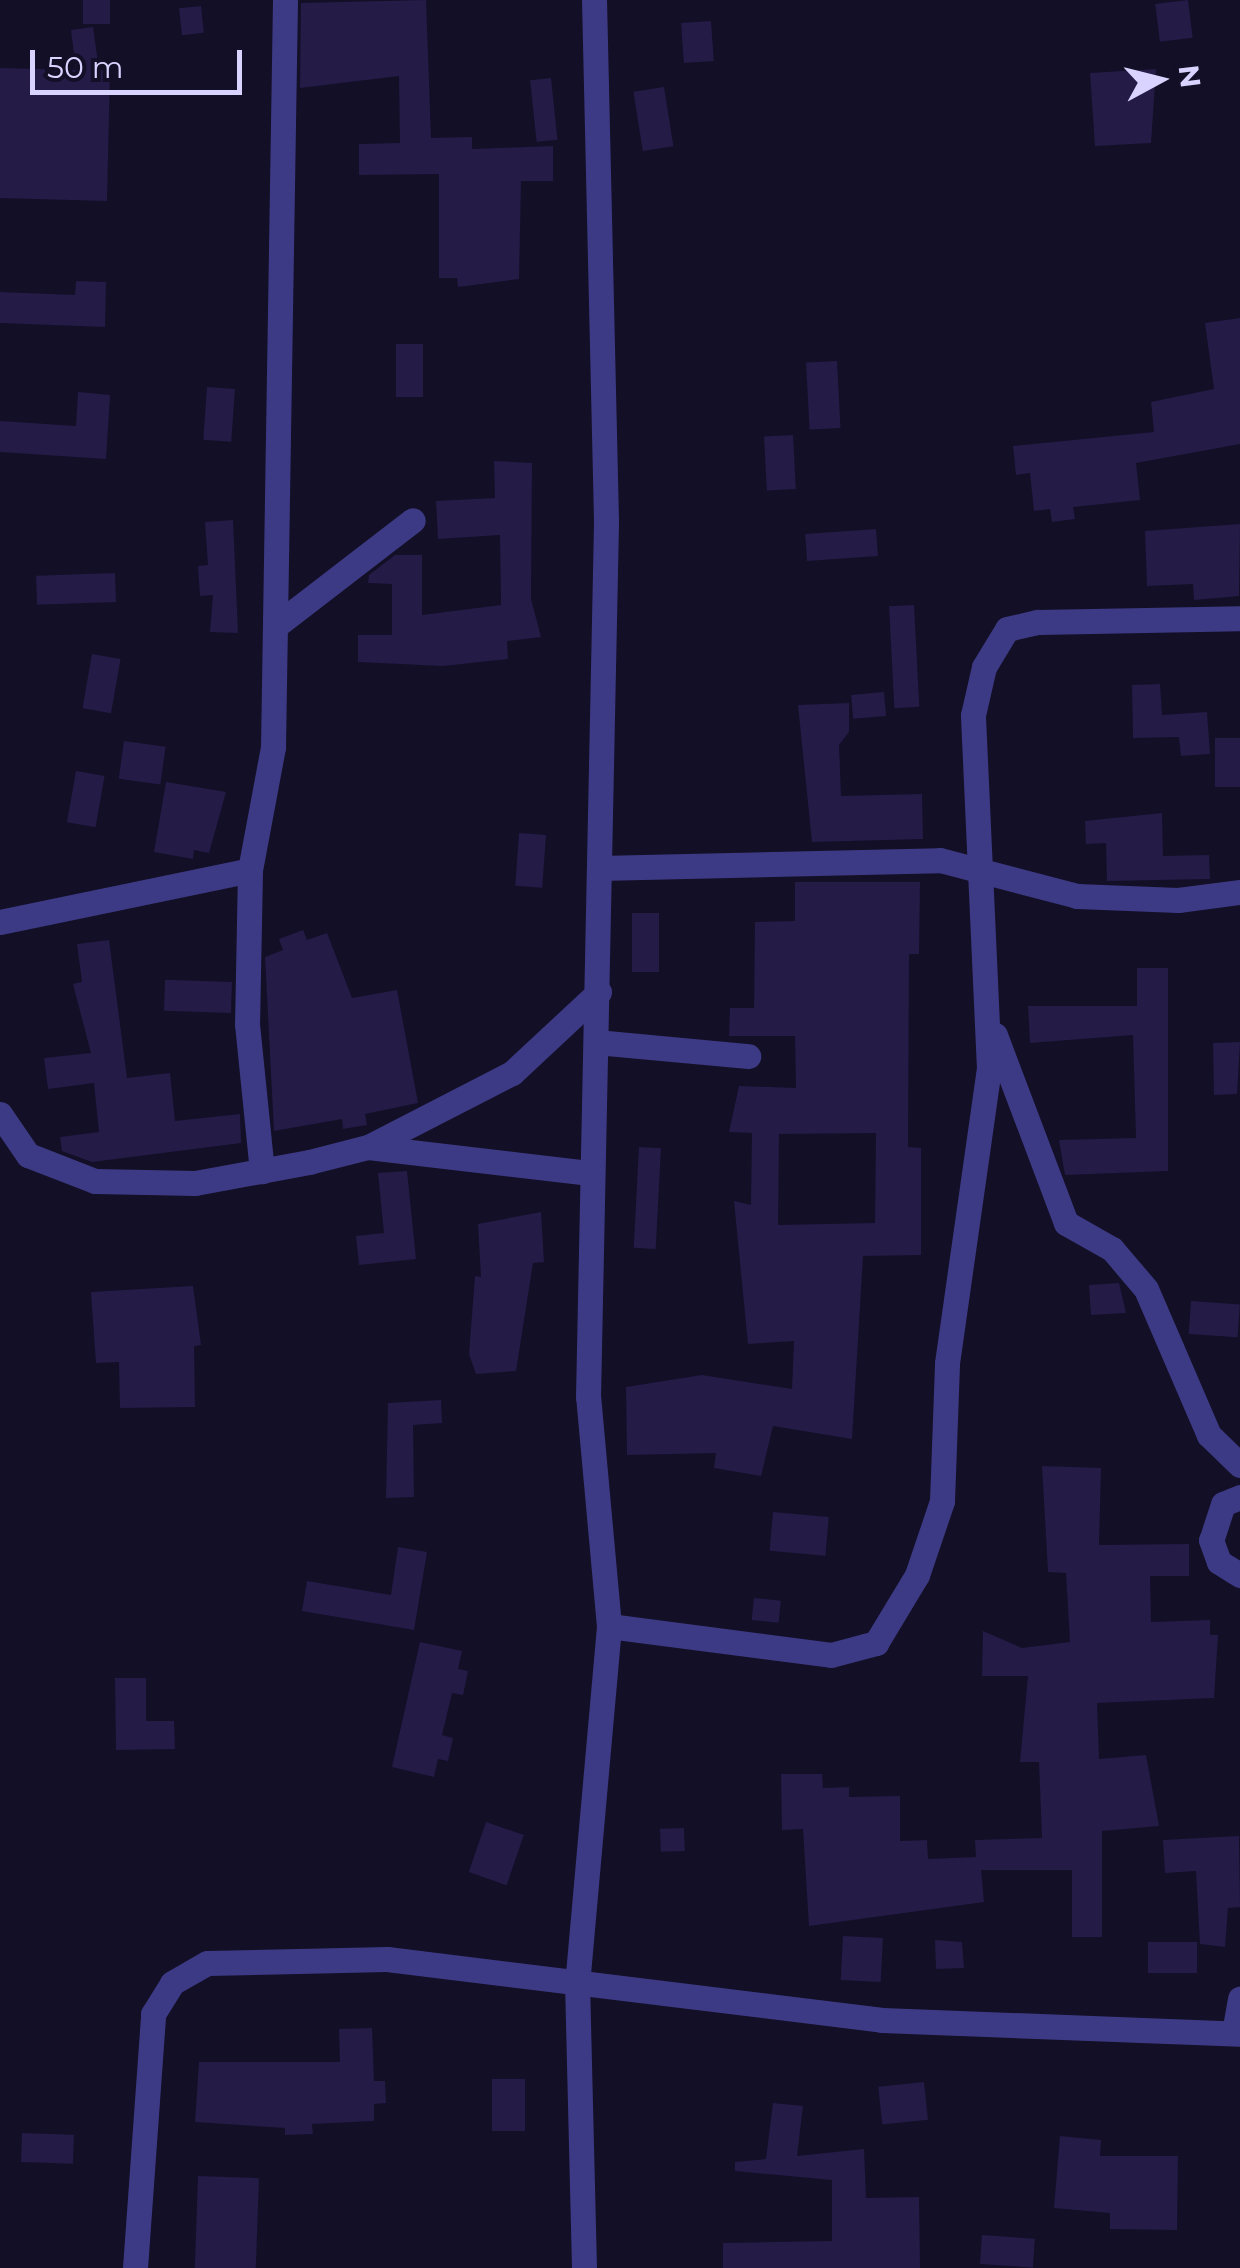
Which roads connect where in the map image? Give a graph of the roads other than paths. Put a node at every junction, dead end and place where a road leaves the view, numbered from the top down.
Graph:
1 (285, 0) edge
2 (594, 0) edge
3 (412, 520) dead end
4 (1240, 618) edge
5 (278, 624) junction
6 (980, 866) junction
7 (599, 868) junction
8 (250, 870) junction
9 (1240, 892) edge
10 (0, 922) edge
11 (599, 992) junction
12 (990, 1021) junction
13 (596, 1042) junction
14 (748, 1056) dead end
15 (0, 1114) edge
16 (368, 1148) junction
17 (262, 1171) junction
18 (590, 1172) junction
19 (1240, 1466) edge
20 (1240, 1497) edge
21 (1240, 1576) edge
22 (609, 1626) junction
23 (577, 1985) junction
24 (1240, 1999) edge
25 (1237, 2034) edge
26 (135, 2268) edge
27 (584, 2268) edge

1 - 5 street
2 - 7 street
3 - 5 street
4 - 6 street
5 - 8 street
6 - 7 street
6 - 9 street
6 - 12 street
7 - 11 street
8 - 10 street
8 - 17 street
11 - 13 street
11 - 16 street
12 - 19 street
12 - 22 street
13 - 14 street
13 - 18 street
15 - 17 street
16 - 17 street
16 - 18 street
18 - 22 street
20 - 21 street
22 - 23 street
23 - 25 street
23 - 26 street
23 - 27 street
24 - 25 street

